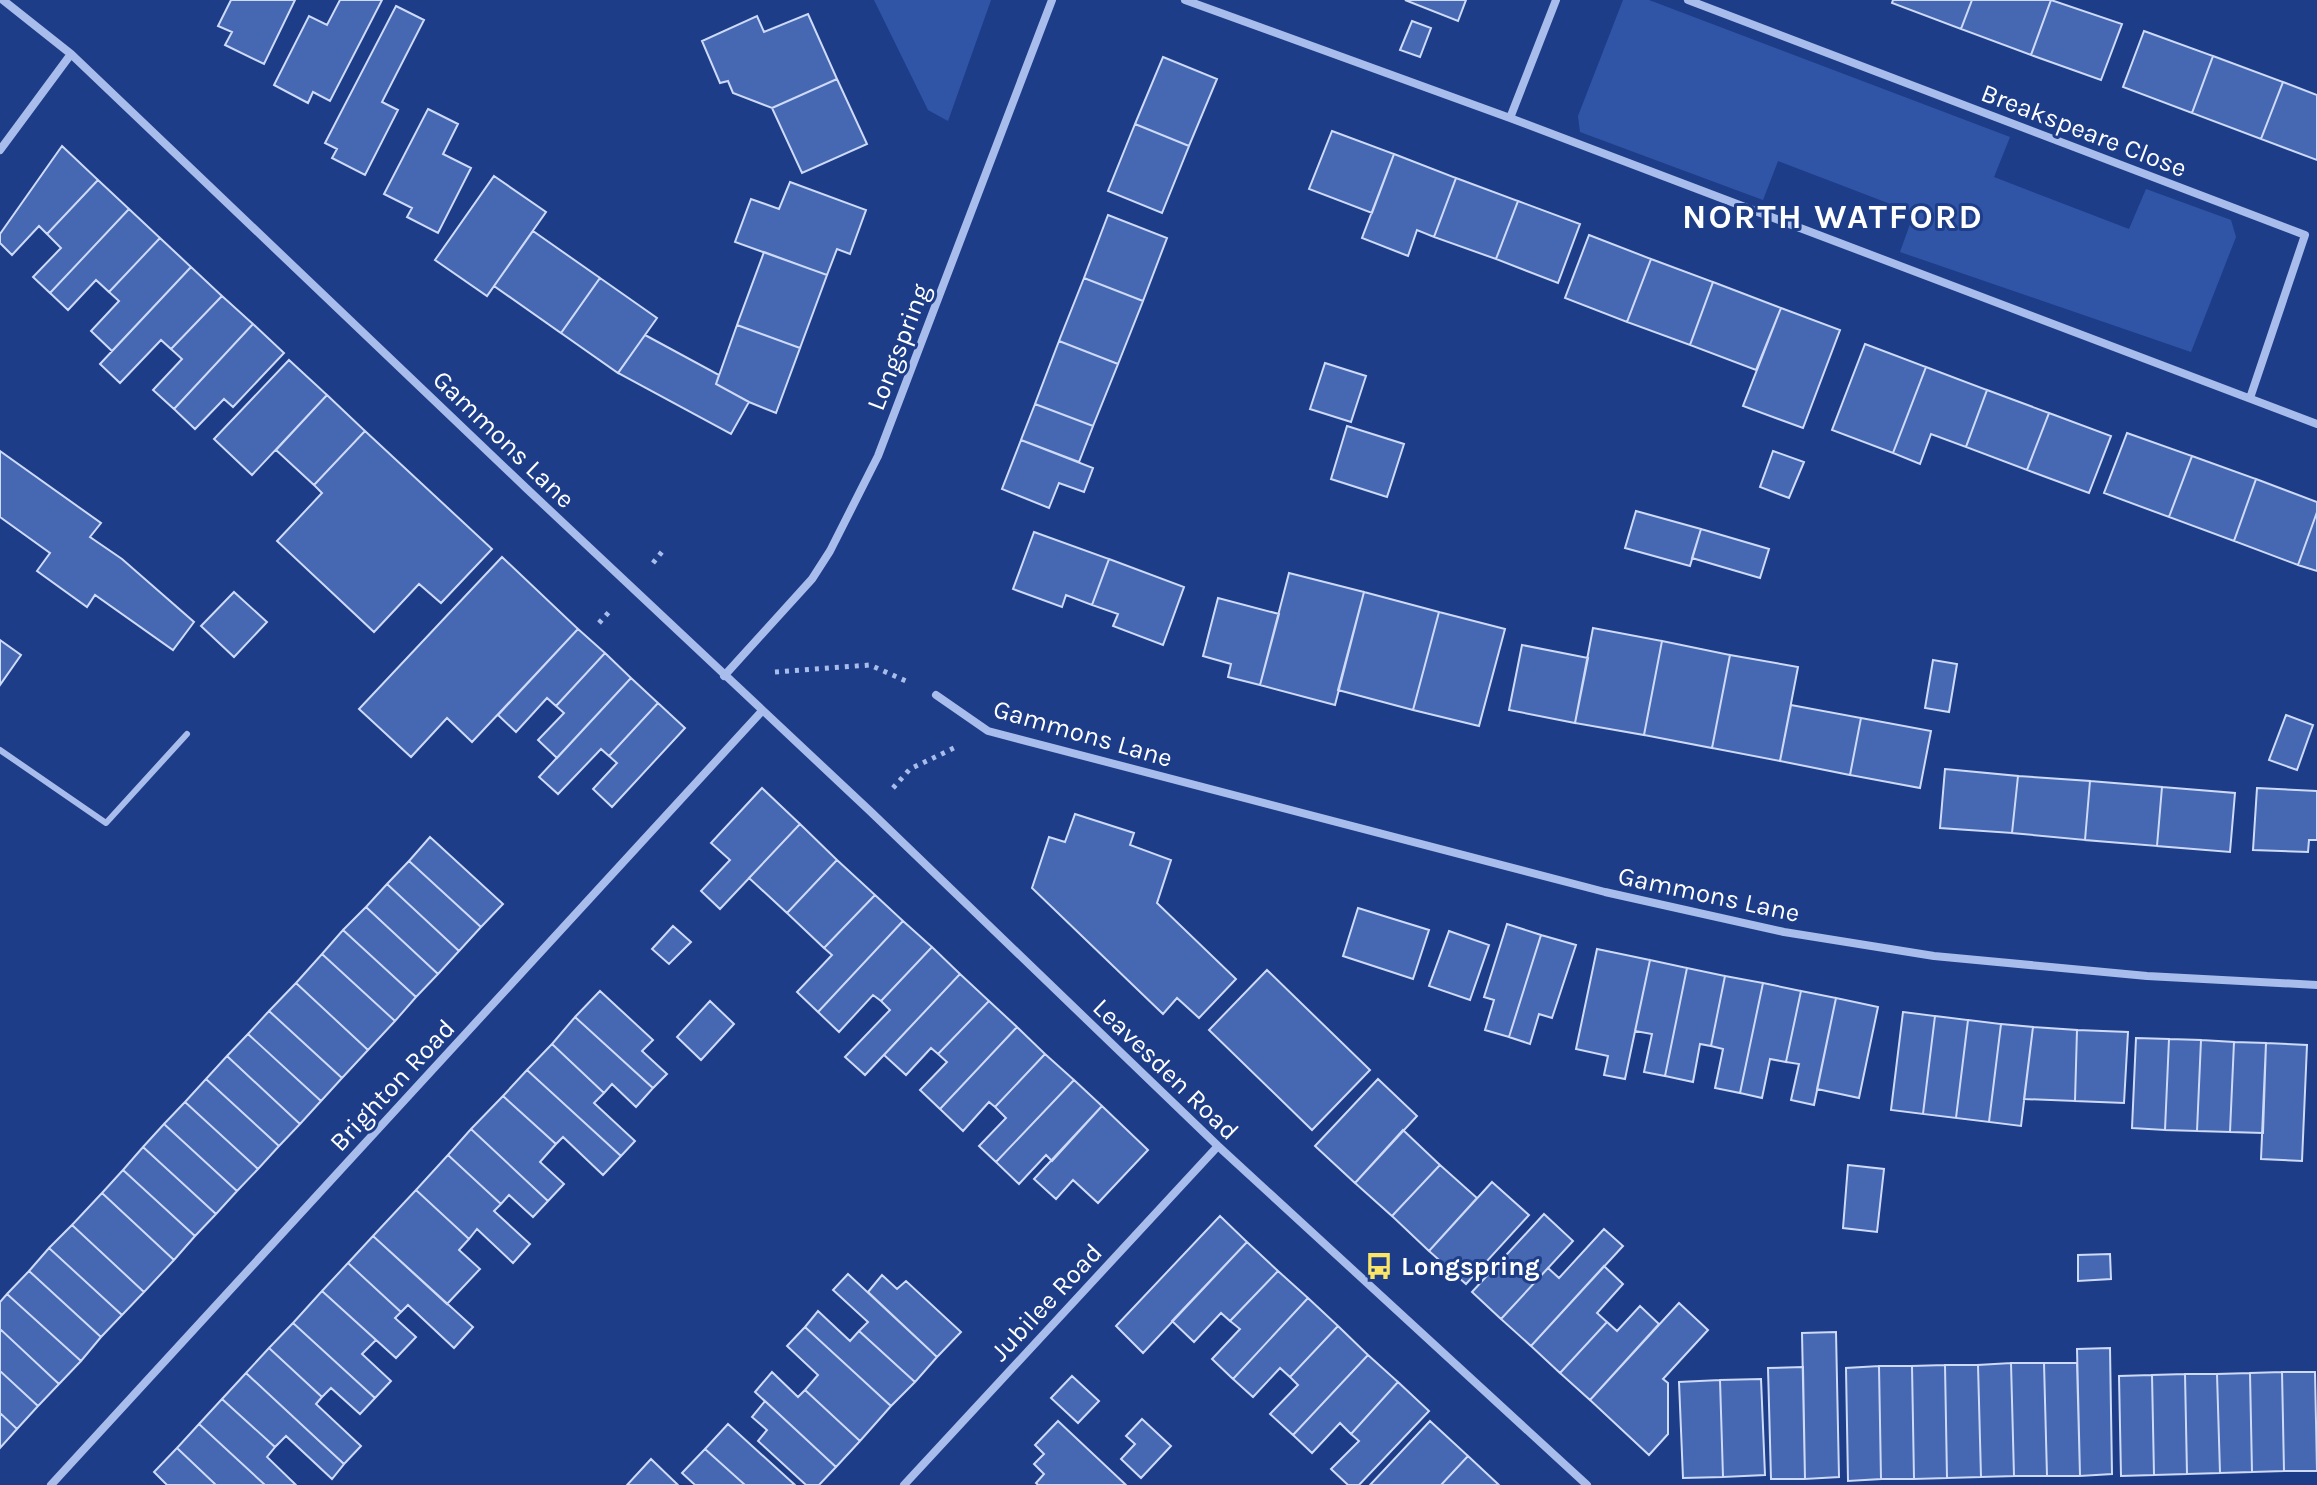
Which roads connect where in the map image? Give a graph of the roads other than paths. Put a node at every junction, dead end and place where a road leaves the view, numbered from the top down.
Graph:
1 (3, 0) edge
2 (1052, 0) edge
3 (1185, 0) edge
4 (1556, 0) edge
5 (1688, 0) edge
6 (71, 54) junction
7 (1510, 118) junction
8 (0, 150) edge
9 (2250, 398) junction
10 (2317, 424) edge
11 (724, 676) junction
12 (936, 695) road end
13 (762, 711) junction
14 (187, 734) dead end
15 (0, 750) edge
16 (2317, 985) edge
17 (1218, 1146) junction
18 (51, 1485) edge
19 (904, 1485) edge
20 (1587, 1485) edge

1 - 6 street, Gammons Lane
2 - 11 street, Longspring
3 - 7 street
4 - 7 street
5 - 9 street, Breakspeare Close
6 - 8 street
6 - 11 street, Gammons Lane
7 - 9 street
9 - 10 street
11 - 13 street, Leavesden Road
12 - 16 street, Gammons Lane
13 - 17 street, Leavesden Road
13 - 18 street, Brighton Road
14 - 15 lane
17 - 19 street, Jubilee Road
17 - 20 street, Leavesden Road

